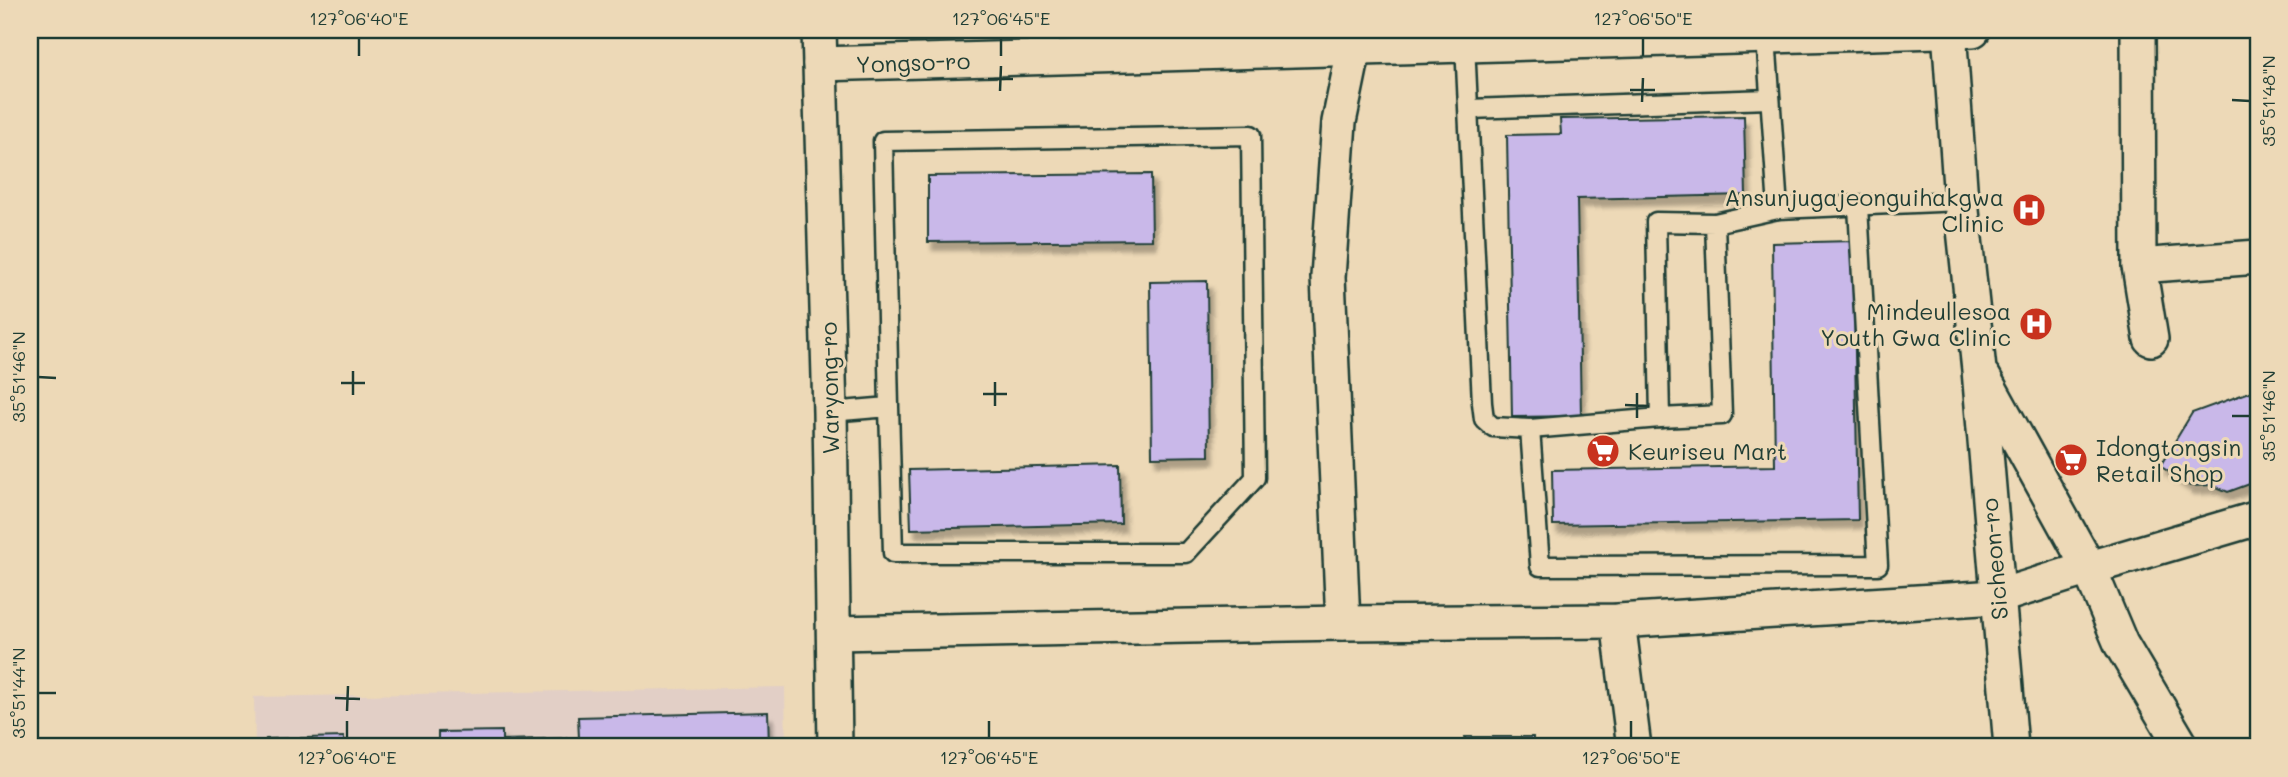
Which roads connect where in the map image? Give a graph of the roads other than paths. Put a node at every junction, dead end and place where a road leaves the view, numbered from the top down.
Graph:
1 (819, 30) edge
2 (1957, 30) edge
3 (2138, 30) edge
4 (1766, 37) junction
5 (1354, 39) edge
6 (1465, 44) junction
7 (820, 64) junction
8 (1770, 99) junction
9 (1469, 109) junction
10 (1961, 201) junction
11 (1858, 206) junction
12 (1778, 209) junction
13 (1716, 223) junction
14 (2258, 257) edge
15 (2139, 266) junction
16 (2151, 339) dead end
17 (1979, 370) junction
18 (889, 408) junction
19 (830, 412) junction
20 (1660, 418) junction
21 (1530, 429) junction
22 (2258, 518) edge
23 (2090, 568) junction
24 (1997, 597) junction
25 (1618, 621) junction
26 (1343, 623) junction
27 (834, 633) junction
28 (835, 747) edge
29 (1634, 747) edge
30 (2011, 747) edge
31 (2182, 747) edge

1 - 7 street, Waryong-ro
2 - 4 street, Yongso-ro
2 - 10 street, Sicheon-ro
3 - 15 street
4 - 6 street, Yongso-ro
4 - 8 lane
5 - 6 street, Yongso-ro
5 - 7 street, Yongso-ro
5 - 26 street
6 - 9 lane
7 - 19 street, Waryong-ro
8 - 9 lane
8 - 12 lane
9 - 21 lane
10 - 11 lane
10 - 17 street, Sicheon-ro
11 - 12 lane
11 - 21 lane
12 - 13 lane
13 - 20 lane
13 - 20 lane
14 - 15 street
15 - 16 street
17 - 23 street, Sicheon-ro
17 - 24 street, Sicheon-ro
18 - 18 lane
18 - 19 lane
19 - 27 street, Waryong-ro
20 - 21 lane
22 - 23 street
23 - 24 street
23 - 31 street, Sicheon-ro
24 - 25 street
24 - 30 street, Sicheon-ro
25 - 26 street
25 - 29 street
26 - 27 street
27 - 28 street, Waryong-ro

